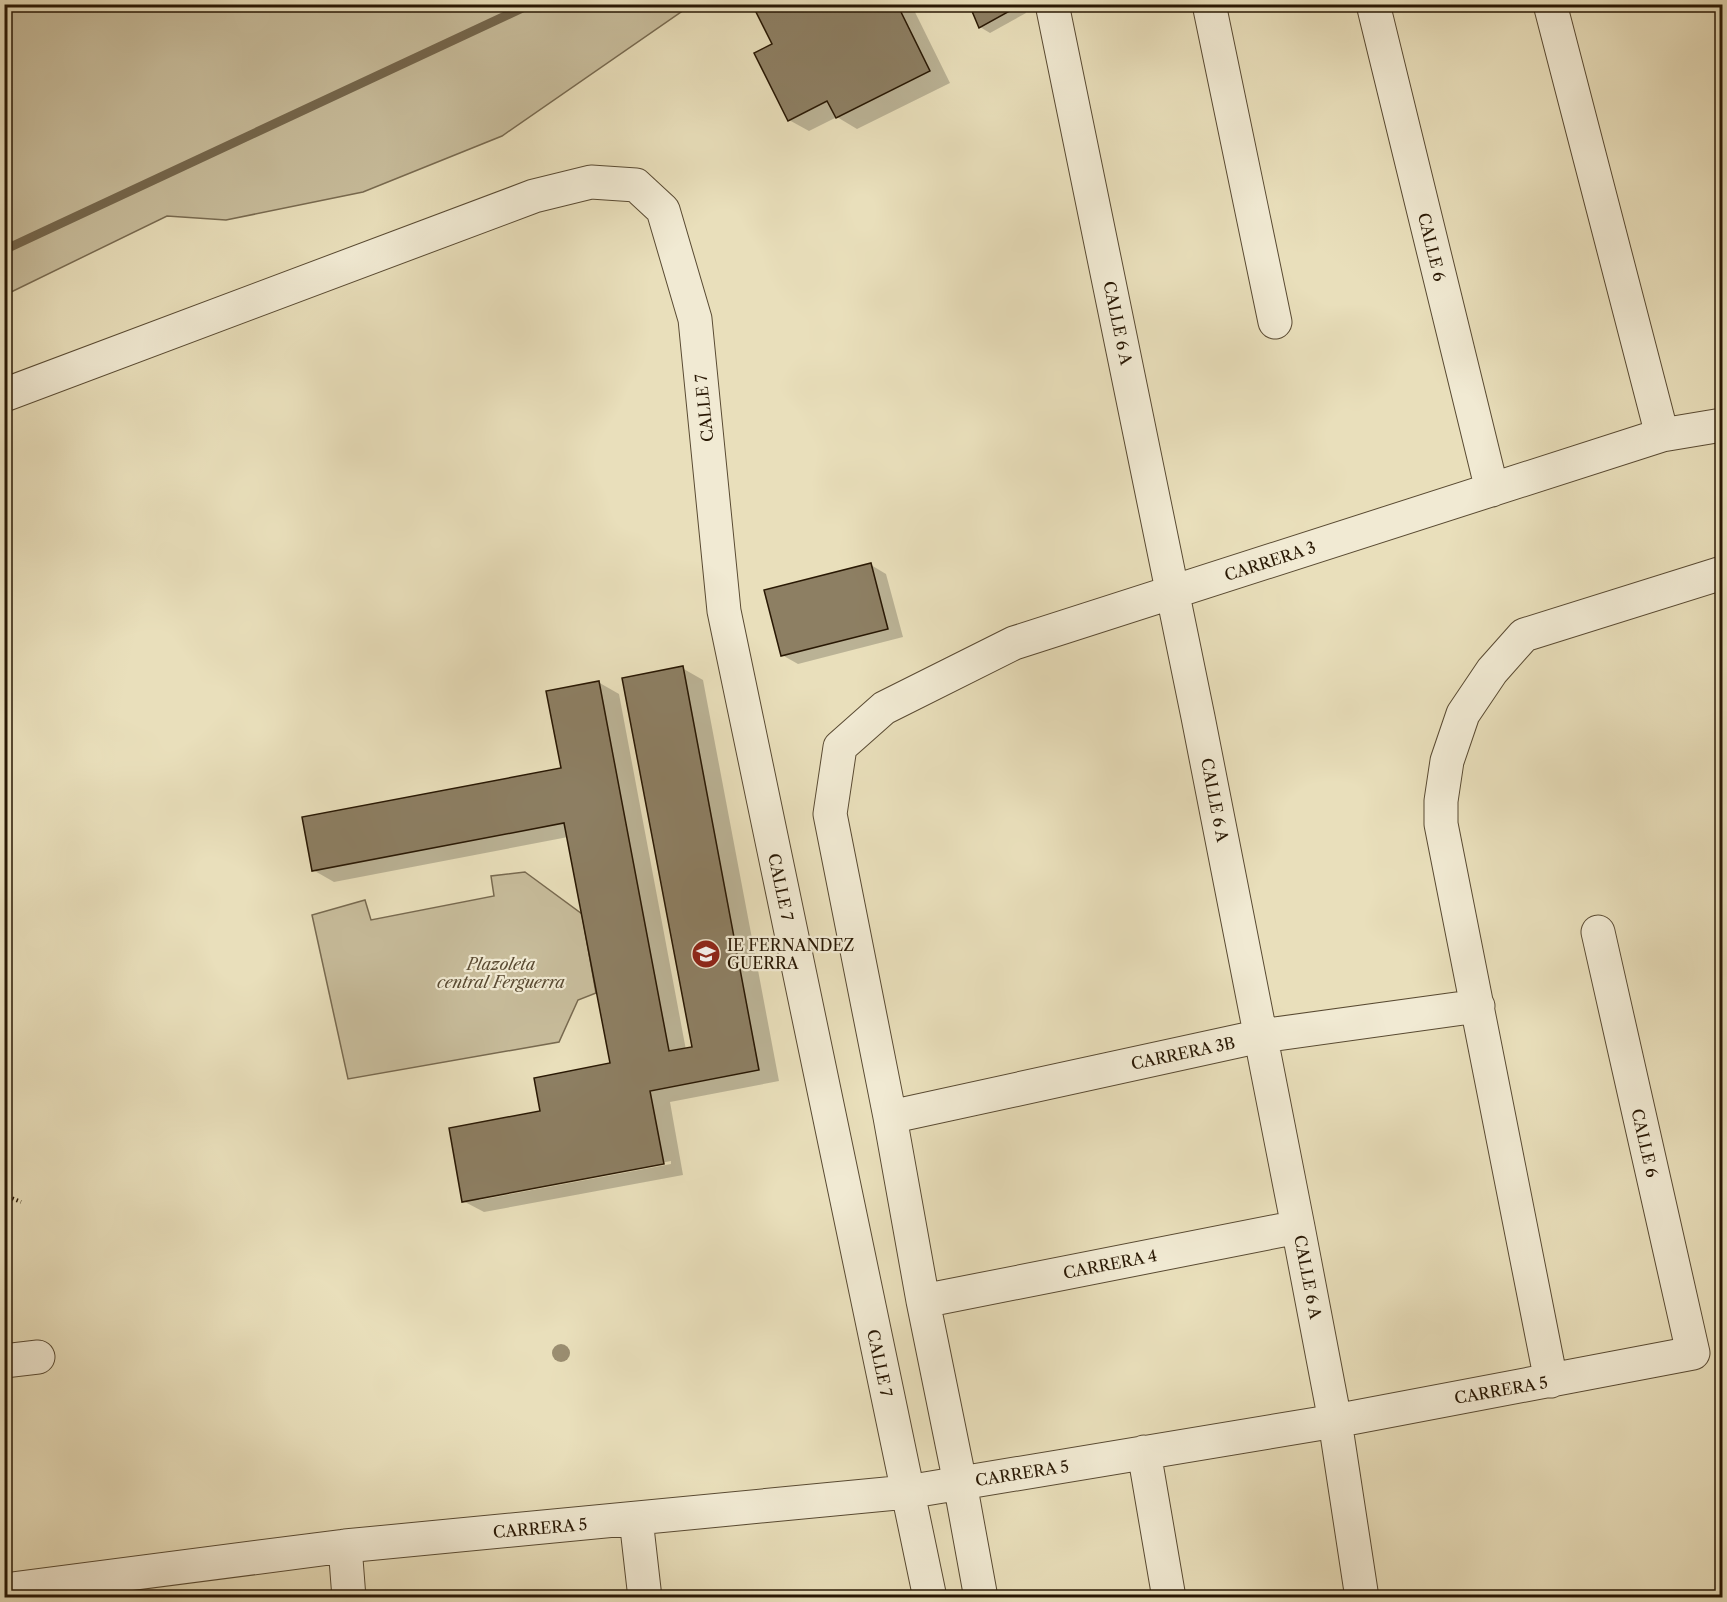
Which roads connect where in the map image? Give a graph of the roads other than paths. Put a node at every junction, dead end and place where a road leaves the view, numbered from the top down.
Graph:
1 (1052, 4) edge
2 (1209, 4) edge
3 (1373, 4) edge
4 (1550, 4) edge
5 (1275, 322) dead end
6 (4, 395) edge
7 (1722, 425) edge
8 (1662, 435) junction
9 (1492, 490) junction
10 (1722, 573) edge
11 (1173, 592) junction
12 (1598, 932) dead end
13 (1478, 1006) junction
14 (1261, 1036) junction
15 (890, 1117) junction
16 (1298, 1227) junction
17 (923, 1301) junction
18 (1693, 1353) joint
19 (38, 1358) dead end
20 (4, 1361) edge
21 (1551, 1381) junction
22 (1335, 1420) junction
23 (1144, 1452) junction
24 (960, 1483) junction
25 (907, 1492) junction
26 (636, 1519) junction
27 (345, 1546) junction
28 (4, 1590) edge
29 (350, 1598) edge
30 (645, 1598) edge
31 (930, 1598) edge
32 (981, 1598) edge
33 (1169, 1598) edge
34 (1362, 1598) edge

1 - 11 street, CALLE 6 A
2 - 5 street
3 - 9 street, CALLE 6
4 - 8 street
6 - 25 street, CALLE 7
7 - 8 street, CARRERA 3
8 - 9 street, CARRERA 3
9 - 11 street, CARRERA 3
10 - 13 street
11 - 14 street, CALLE 6 A
11 - 15 street, CARRERA 3
12 - 18 street, CALLE 6
13 - 14 street, CARRERA 3B
13 - 21 street
14 - 15 street, CARRERA 3B
14 - 16 street, CALLE 6 A
15 - 17 street
16 - 17 street, CARRERA 4
16 - 22 street, CALLE 6 A
17 - 24 street
18 - 21 street, CARRERA 5
19 - 20 street
21 - 22 street, CARRERA 5
22 - 23 street, CARRERA 5
22 - 34 street, CALLE 6 A
23 - 24 street, CARRERA 5
23 - 33 street
24 - 25 street, CARRERA 5
24 - 32 street
25 - 26 street, CARRERA 5
25 - 31 street, CALLE 7
26 - 27 street, CARRERA 5
26 - 30 street
27 - 28 street, CARRERA 5
27 - 29 street

